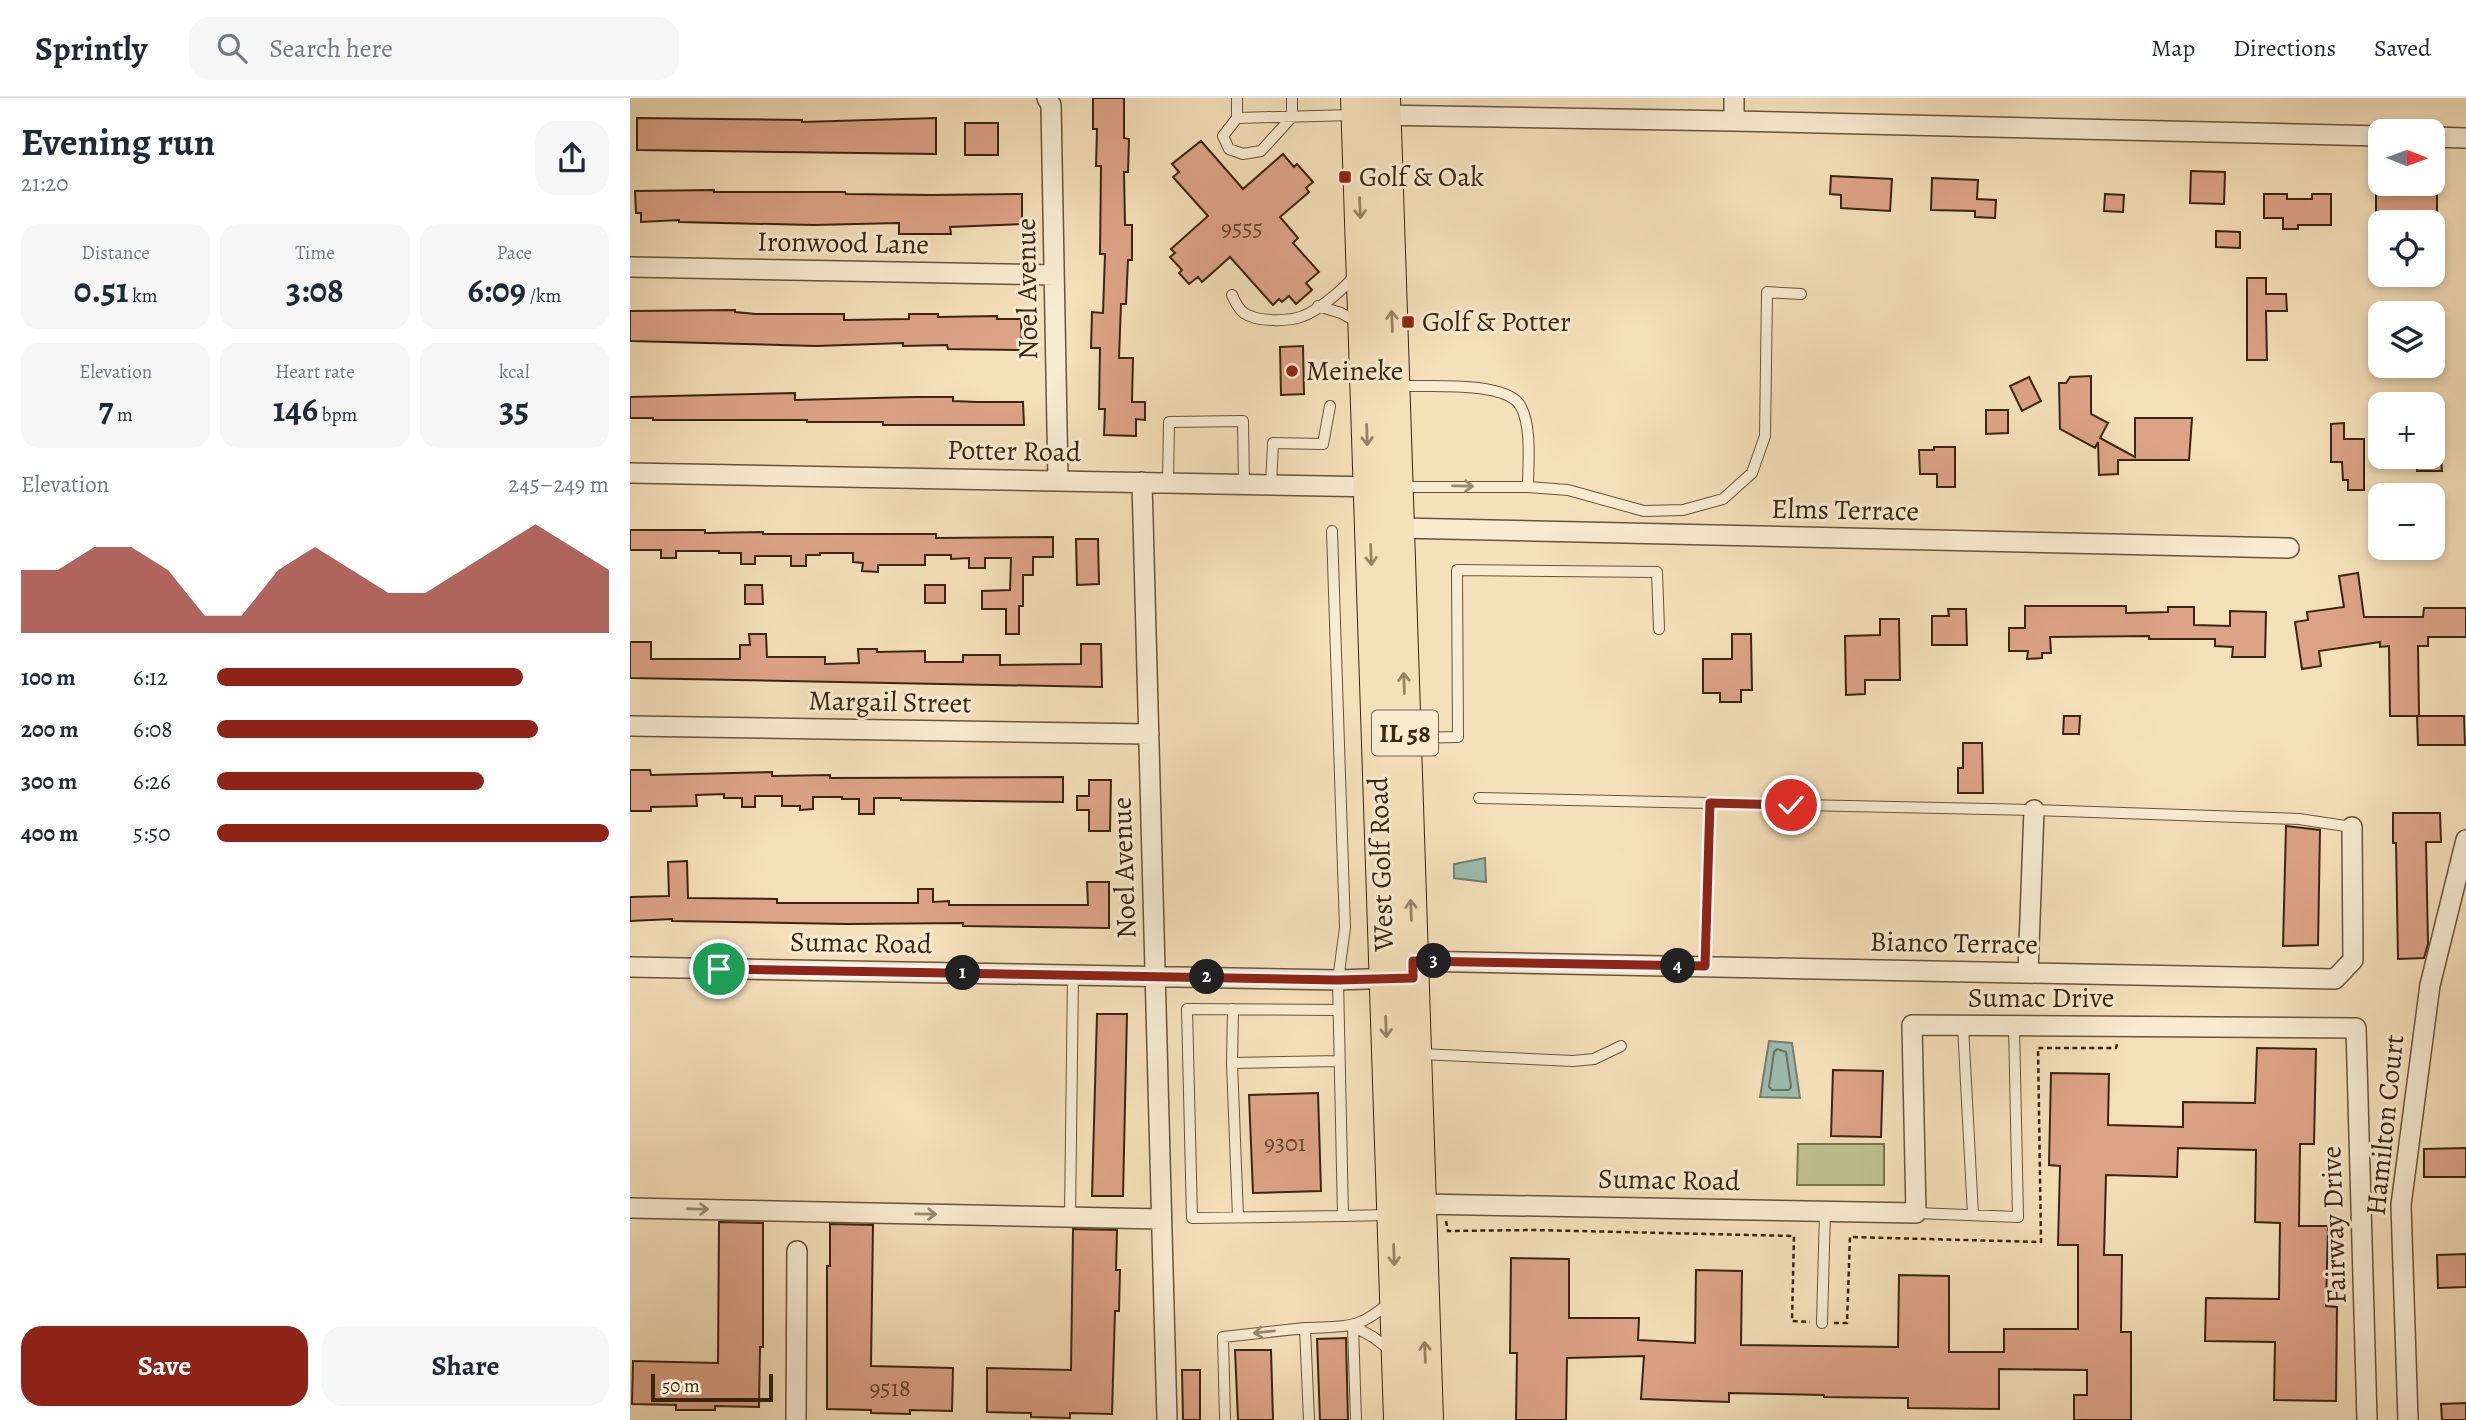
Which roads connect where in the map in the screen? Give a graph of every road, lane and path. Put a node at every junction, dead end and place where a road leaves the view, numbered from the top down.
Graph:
1 (1047, 98) edge
2 (1237, 98) edge
3 (1292, 98) edge
4 (1734, 98) edge
5 (1371, 107) edge
6 (1292, 117) junction
7 (1237, 118) junction
8 (1734, 121) junction
9 (2368, 136) edge
10 (2445, 137) edge
11 (2466, 138) edge
12 (1362, 265) junction
13 (630, 267) edge
14 (1054, 275) junction
15 (1801, 294) dead end
16 (1232, 295) dead end
17 (1318, 306) junction
18 (1364, 325) junction
19 (1394, 386) junction
20 (1330, 406) dead end
21 (630, 472) edge
22 (1058, 480) junction
23 (1142, 482) junction
24 (1168, 483) junction
25 (1244, 485) junction
26 (1271, 486) junction
27 (1383, 487) junction
28 (1528, 487) junction
29 (1399, 528) junction
30 (1332, 531) dead end
31 (2290, 548) dead end
32 (1660, 629) dead end
33 (630, 726) edge
34 (1149, 734) junction
35 (1405, 738) junction
36 (1479, 798) dead end
37 (1710, 803) junction
38 (2034, 810) junction
39 (2353, 827) joint
40 (2466, 840) edge
41 (1705, 966) junction
42 (630, 967) edge
43 (1403, 973) junction
44 (2028, 973) junction
45 (1073, 975) junction
46 (1155, 976) junction
47 (1338, 980) junction
48 (1233, 1009) junction
49 (1338, 1010) junction
50 (1964, 1026) junction
51 (2014, 1026) junction
52 (2356, 1028) joint
53 (1621, 1046) dead end
54 (1416, 1054) junction
55 (1339, 1061) junction
56 (1232, 1063) junction
57 (1432, 1204) junction
58 (630, 1208) edge
59 (1825, 1211) junction
60 (1916, 1213) junction
61 (1392, 1215) junction
62 (1973, 1215) junction
63 (1343, 1216) junction
64 (1070, 1217) junction
65 (1238, 1217) junction
66 (1161, 1219) junction
67 (797, 1251) dead end
68 (1395, 1298) junction
69 (1822, 1323) joint
70 (1353, 1326) junction
71 (1305, 1328) junction
72 (1397, 1356) junction
73 (796, 1420) edge
74 (1167, 1420) edge
75 (1225, 1420) edge
76 (1309, 1420) edge
77 (1356, 1420) edge
78 (1399, 1420) edge
79 (1427, 1420) edge
80 (2367, 1420) edge
81 (2408, 1420) edge

1 - 14 street, Noel Avenue
2 - 7 lane
3 - 6 lane
4 - 8 street
5 - 6 lane
5 - 8 street
5 -> 12 main road, West Golf Road / IL 58
19 -> 5 main road, West Golf Road / IL 58
6 - 7 lane
6 - 7 lane
8 - 9 street
10 - 11 street
12 - 17 lane
12 - 18 main road, West Golf Road / IL 58
13 - 14 street, Ironwood Lane
14 - 22 street, Noel Avenue
15 - 28 lane
16 - 17 lane
17 - 18 lane
18 -> 27 main road, West Golf Road / IL 58
19 - 27 main road, West Golf Road / IL 58
19 - 28 lane
20 - 26 lane
21 - 22 street, Potter Road
22 - 23 street, Potter Road
23 - 24 street, Potter Road
23 - 34 street, Noel Avenue
24 - 25 street, Potter Road
24 - 25 lane
25 - 26 street, Potter Road
26 - 27 street, Potter Road
27 -> 28 lane
27 - 29 main road, West Golf Road / IL 58
27 -> 43 main road, West Golf Road / IL 58
29 - 31 street, Elms Terrace
35 -> 29 main road, West Golf Road / IL 58
30 - 47 lane
32 - 35 lane
33 - 34 street, Margail Street
34 - 46 street, Noel Avenue
43 -> 35 main road, West Golf Road / IL 58
36 - 37 lane
37 - 38 lane
37 - 41 lane
38 - 39 lane
38 - 44 street
39 - 44 street, Bianco Terrace
40 - 81 street, Hamilton Court
41 - 43 street, Bianco Terrace
41 - 44 street, Bianco Terrace
42 - 45 street, Sumac Road
43 - 47 street, Sumac Road
43 - 54 main road, West Golf Road / IL 58
43 -> 61 main road, West Golf Road / IL 58
45 - 46 street, Sumac Road
45 - 64 lane
46 - 47 street, Sumac Road
46 - 66 street, Noel Avenue
47 - 49 lane
48 - 49 lane
48 - 56 lane
48 - 65 lane
49 - 55 lane
50 - 51 street, Sumac Drive
50 - 60 street, Sumac Drive
50 - 62 lane
51 - 52 street, Sumac Drive
51 - 62 lane
52 - 80 street, Fairway Drive
53 - 54 lane
54 - 57 main road, West Golf Road / IL 58
55 - 56 lane
55 - 63 lane
56 - 65 lane
57 - 59 street, Sumac Road
57 - 69 path
79 -> 57 main road, West Golf Road / IL 58
58 -> 64 street
59 - 60 street, Sumac Road
59 - 69 lane
60 - 62 lane
61 - 63 lane
61 -> 68 main road, West Golf Road / IL 58
63 - 65 lane
64 - 66 street
66 - 74 street, Noel Avenue
67 - 73 street
68 - 70 lane
68 - 72 main road, West Golf Road / IL 58
70 - 71 lane
70 - 72 lane
70 - 77 lane
71 -> 75 lane
71 - 76 lane
72 - 78 main road, West Golf Road / IL 58

